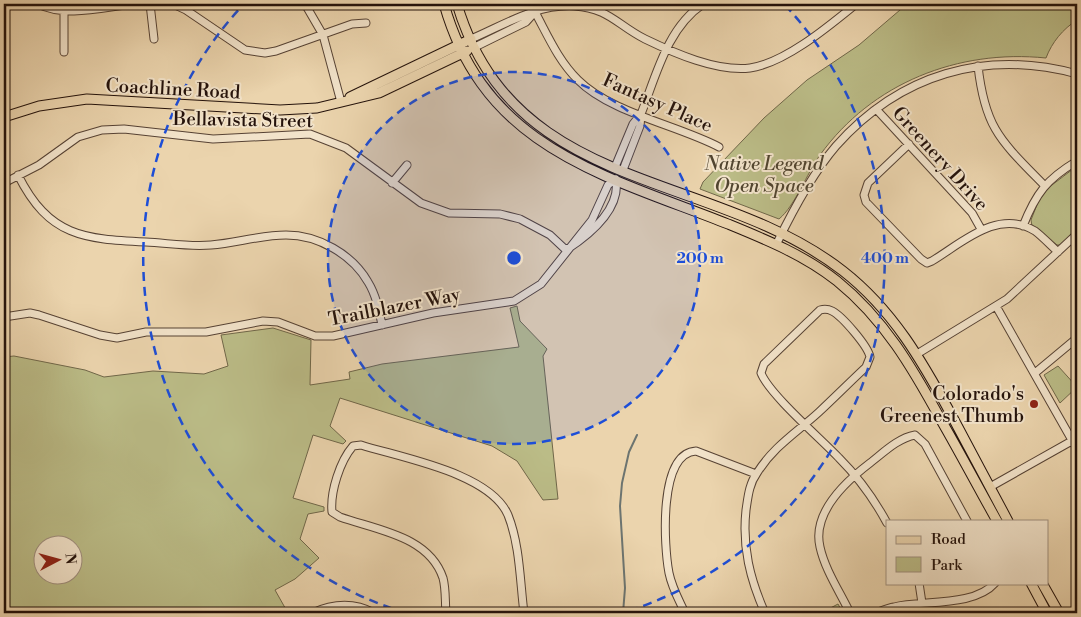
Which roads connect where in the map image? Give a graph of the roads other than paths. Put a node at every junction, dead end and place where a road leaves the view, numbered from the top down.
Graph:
1 (38, 4) edge
2 (134, 4) edge
3 (150, 4) edge
4 (173, 4) edge
5 (305, 4) edge
6 (444, 4) edge
7 (458, 4) edge
8 (703, 4) edge
9 (856, 4) edge
10 (64, 11) junction
11 (535, 12) junction
12 (366, 23) dead end
13 (323, 35) junction
14 (154, 39) dead end
15 (473, 43) junction
16 (668, 48) junction
17 (461, 49) junction
18 (64, 52) dead end
19 (978, 66) junction
20 (1077, 74) edge
21 (341, 102) junction
22 (876, 109) junction
23 (641, 114) junction
24 (4, 117) edge
25 (909, 144) junction
26 (719, 147) dead end
27 (1077, 160) edge
28 (407, 165) dead end
29 (619, 169) junction
30 (18, 175) junction
31 (616, 180) junction
32 (4, 183) edge
33 (392, 183) junction
34 (1044, 185) junction
35 (675, 192) junction
36 (1023, 226) junction
37 (982, 229) junction
38 (782, 234) junction
39 (1077, 234) edge
40 (777, 243) junction
41 (566, 250) junction
42 (1058, 252) junction
43 (861, 302) junction
44 (996, 306) junction
45 (4, 317) edge
46 (382, 325) junction
47 (1077, 338) edge
48 (918, 354) junction
49 (1035, 373) junction
50 (805, 424) junction
51 (1075, 440) edge
52 (1077, 449) edge
53 (756, 474) junction
54 (855, 475) junction
55 (990, 487) junction
56 (966, 520) edge
57 (996, 520) edge
58 (1007, 520) edge
59 (886, 522) edge
60 (919, 584) edge
61 (994, 584) edge
62 (1032, 584) edge
63 (1043, 584) edge
64 (922, 603) junction
65 (312, 613) edge
66 (374, 613) edge
67 (446, 613) edge
68 (524, 613) edge
69 (685, 613) edge
70 (765, 613) edge
71 (850, 613) edge
72 (875, 613) edge
73 (1047, 613) edge
74 (1059, 613) edge

1 - 10 street
2 - 10 street
3 - 14 street
4 - 13 street
5 - 13 street
6 - 17 main road
7 - 15 main road
8 - 16 street
9 - 16 street
10 - 18 street
11 - 15 street
11 - 16 street
11 - 23 street, Fantasy Place
12 - 13 street
13 - 21 street
15 - 17 main road, Coachline Road
15 - 29 main road
16 - 23 street
17 - 21 main road, Coachline Road
17 - 31 main road
19 - 20 street
19 - 22 street
19 - 34 street
21 - 24 main road, Coachline Road
22 - 25 street, Greenery Drive
22 - 38 street
23 - 26 street, Fantasy Place
23 - 29 street
25 - 37 street, Greenery Drive
25 - 37 street
27 - 34 street
28 - 33 street
29 - 35 main road
30 - 32 street, Bellavista Street
30 - 33 street, Bellavista Street
30 - 46 street
31 - 35 main road
31 - 40 main road
31 - 41 street, Trailblazer Way
33 - 41 street, Bellavista Street
34 - 36 street
35 - 38 main road
36 - 37 street
36 - 42 street
38 - 40 street
38 - 48 main road
39 - 42 street
40 - 43 main road
41 - 46 street, Trailblazer Way
42 - 44 street
43 - 48 main road
43 - 57 main road
44 - 48 street
44 - 49 street
45 - 46 street, Trailblazer Way
47 - 49 street
48 - 55 main road
49 - 51 street
50 - 50 street
50 - 53 street
50 - 54 street
51 - 52 street
51 - 55 street
53 - 69 street
53 - 70 street
54 - 56 street
54 - 59 street
54 - 71 street
55 - 58 main road
60 - 64 street
61 - 64 street
62 - 73 main road
63 - 74 main road
64 - 72 street
65 - 66 street
67 - 68 street

